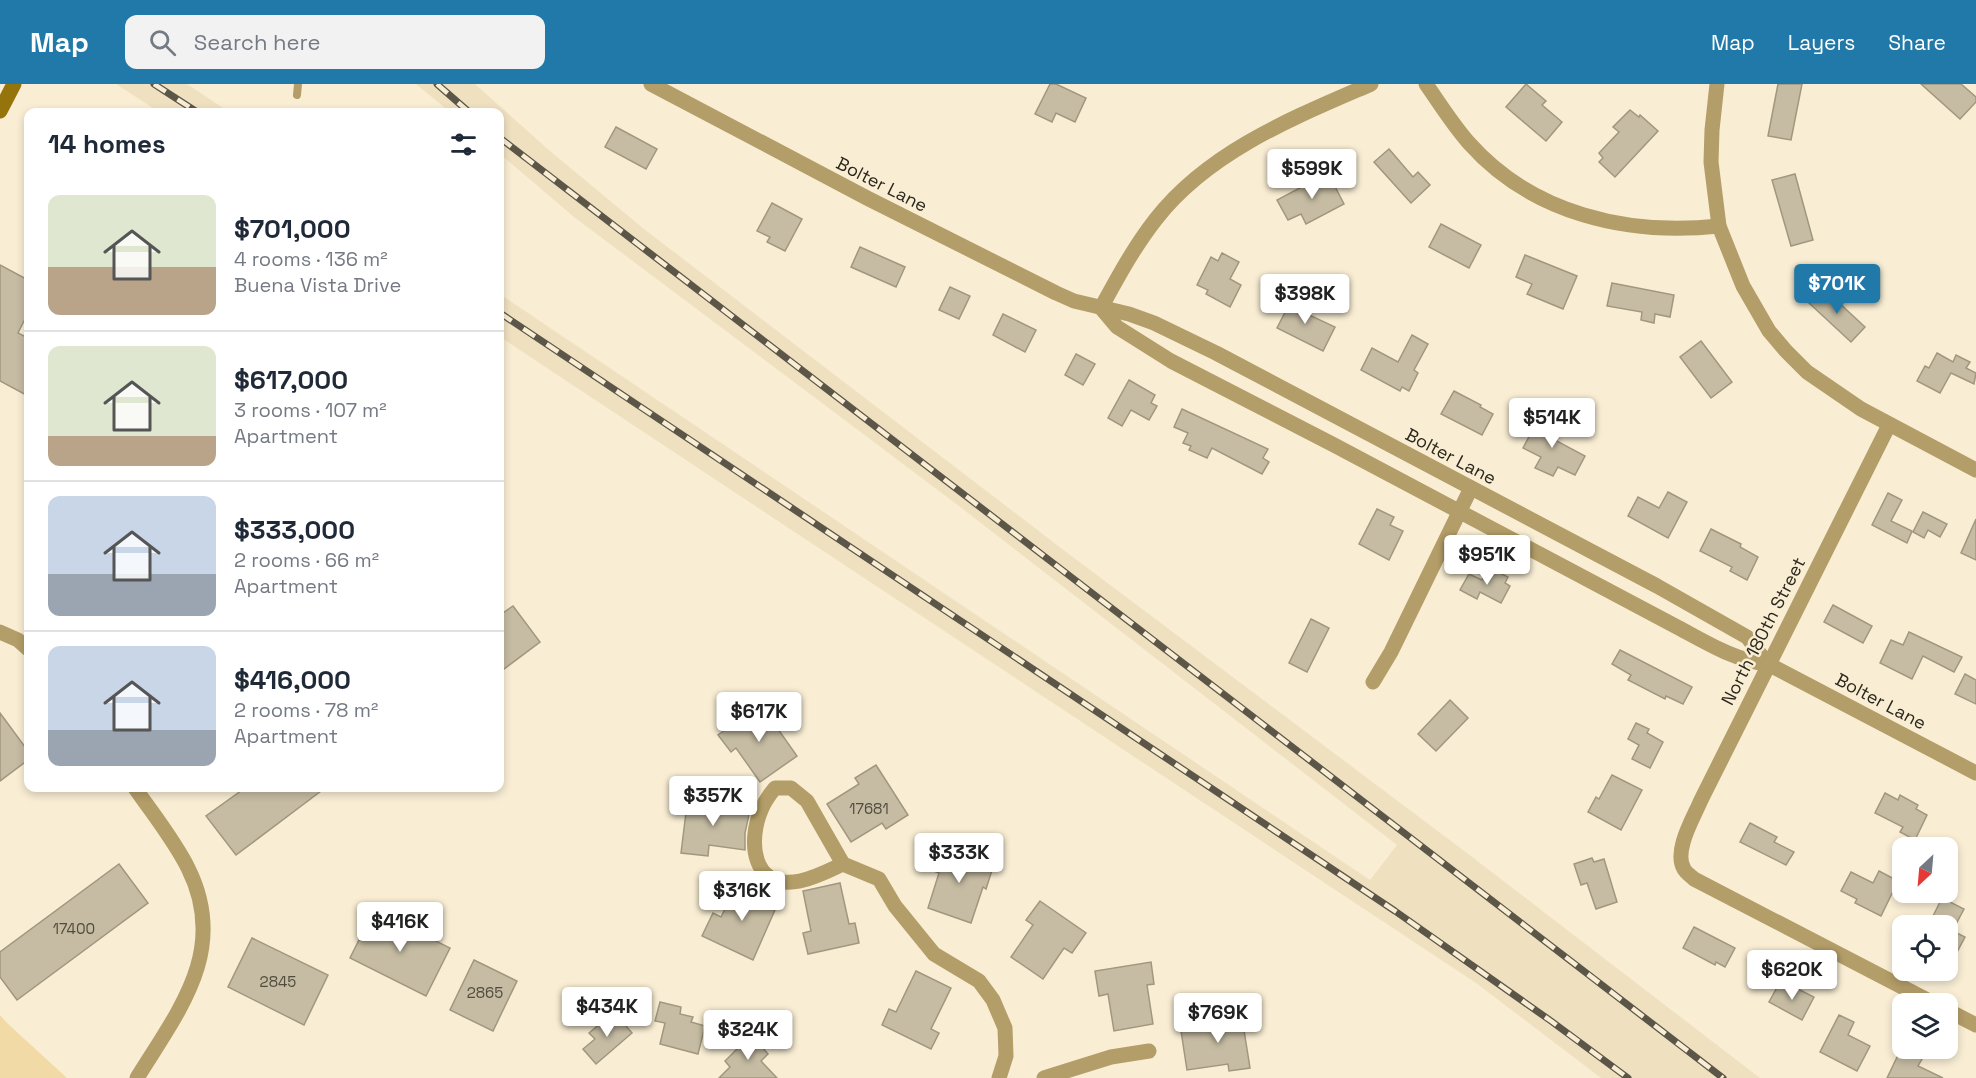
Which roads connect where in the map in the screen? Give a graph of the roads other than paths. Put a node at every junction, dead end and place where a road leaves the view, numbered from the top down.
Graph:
1 (14, 84) edge
2 (298, 84) edge
3 (651, 84) edge
4 (1371, 84) edge
5 (1426, 84) edge
6 (1717, 84) edge
7 (297, 95) dead end
8 (0, 111) edge
9 (1719, 226) junction
10 (1101, 308) junction
11 (1888, 425) junction
12 (1976, 470) edge
13 (1471, 488) junction
14 (1460, 513) junction
15 (0, 632) edge
16 (24, 645) edge
17 (1768, 664) junction
18 (1373, 682) dead end
19 (1976, 773) edge
20 (138, 792) edge
21 (843, 864) junction
22 (1914, 993) edge
23 (1958, 1016) edge
24 (1976, 1025) edge
25 (1149, 1051) dead end
26 (137, 1078) edge
27 (999, 1078) edge
28 (1044, 1078) edge

1 - 8 main road
2 - 7 lane
3 - 10 street, Bolter Lane
4 - 10 street
5 - 9 street
6 - 9 street
9 - 11 street
10 - 13 street, Bolter Lane
10 - 14 street, Bolter Lane
11 - 12 street
11 - 17 street, North 180th Street
13 - 14 street
13 - 17 street, Bolter Lane
14 - 17 street, Bolter Lane
14 - 18 street
15 - 16 street
17 - 19 street, Bolter Lane
17 - 22 street, North 180th Street
20 - 26 street
21 - 21 street
21 - 27 street
23 - 24 street
25 - 28 street

